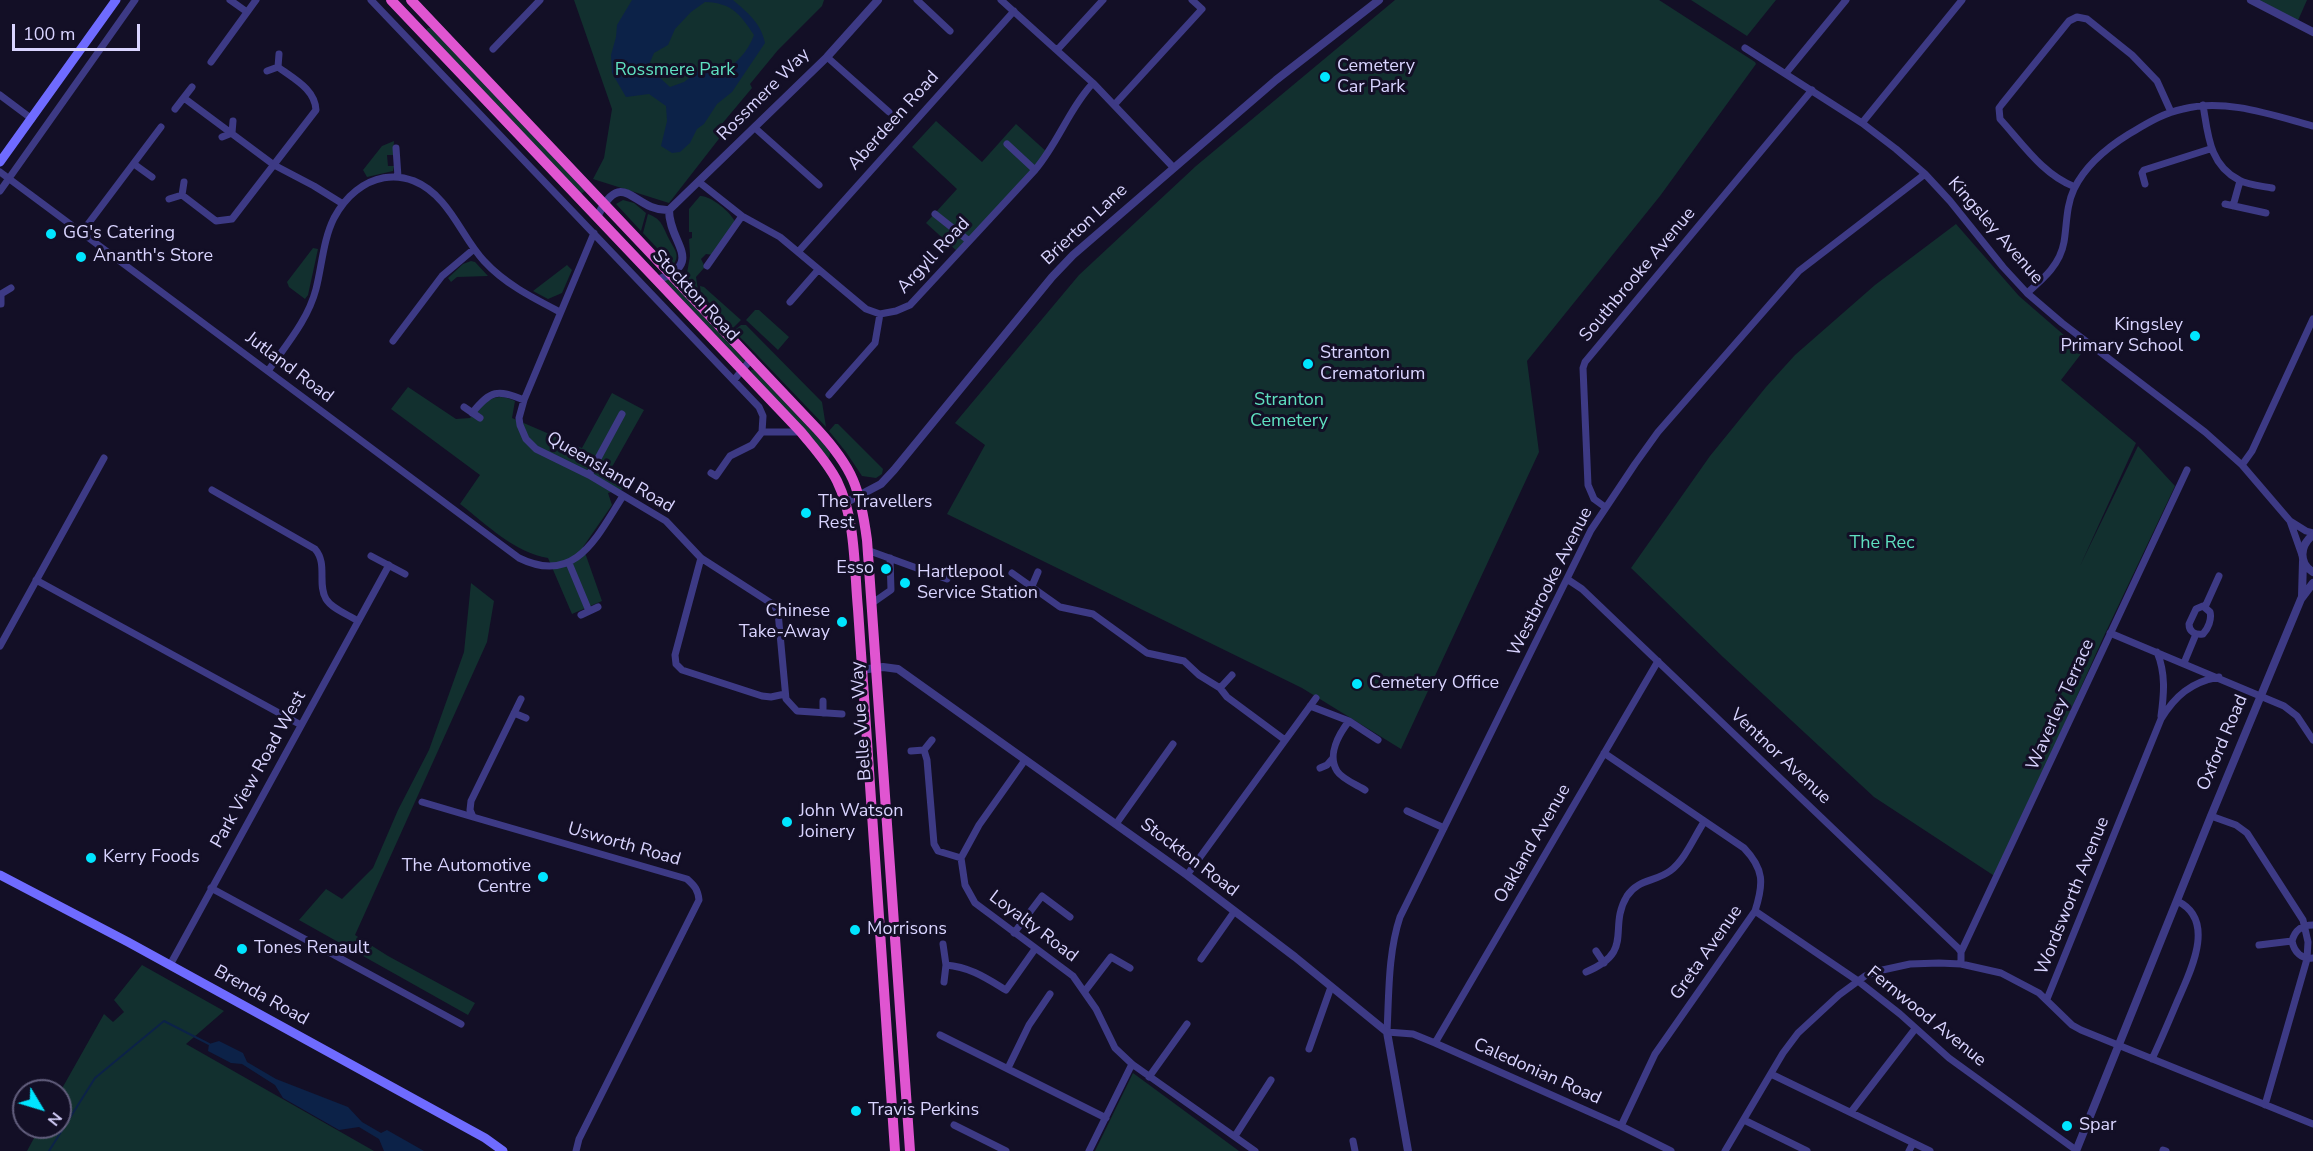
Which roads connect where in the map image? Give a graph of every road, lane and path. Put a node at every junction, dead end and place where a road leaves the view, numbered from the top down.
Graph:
1 (116, 0) edge
2 (135, 0) edge
3 (230, 0) edge
4 (256, 0) edge
5 (371, 0) edge
6 (391, 0) edge
7 (411, 0) edge
8 (540, 0) edge
9 (878, 0) edge
10 (916, 0) edge
11 (1001, 0) edge
12 (1103, 0) edge
13 (1192, 0) edge
14 (1379, 0) edge
15 (1846, 0) edge
16 (1962, 0) edge
17 (2251, 0) edge
18 (1014, 11) junction
19 (247, 12) junction
20 (950, 30) dead end
21 (2313, 32) edge
22 (1745, 48) dead end
23 (493, 49) dead end
24 (1058, 49) junction
25 (279, 54) dead end
26 (827, 57) junction
27 (211, 62) dead end
28 (278, 67) junction
29 (267, 71) dead end
30 (1785, 73) junction
31 (1094, 83) junction
32 (192, 87) dead end
33 (1812, 90) junction
34 (0, 95) edge
35 (184, 98) junction
36 (1115, 104) junction
37 (2203, 105) junction
38 (175, 109) dead end
39 (889, 112) dead end
40 (2171, 112) junction
41 (32, 119) junction
42 (233, 122) dead end
43 (1862, 123) junction
44 (2313, 126) edge
45 (161, 128) dead end
46 (755, 128) junction
47 (232, 133) junction
48 (222, 137) dead end
49 (1007, 144) dead end
50 (396, 148) dead end
51 (2210, 149) junction
52 (0, 162) edge
53 (134, 164) junction
54 (274, 165) junction
55 (1173, 167) junction
56 (1035, 170) junction
57 (0, 172) edge
58 (1924, 174) junction
59 (152, 177) dead end
60 (398, 177) junction
61 (9, 178) junction
62 (2240, 181) junction
63 (184, 182) dead end
64 (699, 182) junction
65 (2145, 184) dead end
66 (819, 185) dead end
67 (2075, 187) junction
68 (2272, 188) dead end
69 (0, 191) edge
70 (574, 193) junction
71 (182, 195) junction
72 (170, 199) dead end
73 (565, 202) junction
74 (604, 203) junction
75 (343, 204) junction
76 (669, 210) junction
77 (2266, 213) dead end
78 (935, 214) dead end
79 (742, 216) junction
80 (597, 217) junction
81 (82, 232) junction
82 (594, 233) junction
83 (969, 242) junction
84 (474, 249) junction
85 (798, 252) junction
86 (707, 266) dead end
87 (818, 270) junction
88 (672, 274) junction
89 (657, 280) junction
90 (11, 288) dead end
91 (2027, 293) junction
92 (1, 294) edge
93 (790, 302) dead end
94 (1, 304) edge
95 (560, 312) junction
96 (880, 314) junction
97 (2313, 319) edge
98 (393, 341) dead end
99 (752, 358) junction
100 (742, 370) junction
101 (268, 371) junction
102 (734, 380) junction
103 (829, 395) dead end
104 (524, 400) junction
105 (464, 407) dead end
106 (472, 413) junction
107 (622, 414) dead end
108 (480, 418) dead end
109 (762, 432) junction
110 (801, 432) junction
111 (104, 458) dead end
112 (2242, 465) junction
113 (2187, 470) dead end
114 (711, 473) dead end
115 (589, 476) junction
116 (212, 490) dead end
117 (623, 496) junction
118 (860, 496) junction
119 (845, 503) junction
120 (1605, 507) junction
121 (2290, 521) junction
122 (2313, 534) edge
123 (867, 545) junction
124 (371, 556) dead end
125 (701, 558) junction
126 (890, 558) junction
127 (2303, 559) junction
128 (569, 563) junction
129 (389, 565) junction
130 (1038, 572) dead end
131 (2313, 572) edge
132 (1012, 573) dead end
133 (405, 574) dead end
134 (2219, 576) dead end
135 (947, 579) dead end
136 (1567, 579) junction
137 (36, 580) junction
138 (2313, 583) edge
139 (1032, 586) junction
140 (2301, 599) junction
141 (871, 604) junction
142 (2205, 607) junction
143 (598, 608) dead end
144 (590, 611) junction
145 (581, 615) dead end
146 (358, 621) junction
147 (2110, 633) junction
148 (2196, 634) junction
149 (0, 646) edge
150 (2157, 652) junction
151 (1658, 661) junction
152 (2184, 663) junction
153 (875, 668) junction
154 (861, 670) junction
155 (1232, 675) dead end
156 (2219, 677) junction
157 (1220, 688) junction
158 (785, 694) junction
159 (2261, 695) junction
160 (1316, 698) dead end
161 (521, 699) dead end
162 (823, 701) dead end
163 (1310, 706) junction
164 (514, 713) junction
165 (823, 713) junction
166 (842, 714) dead end
167 (526, 718) dead end
168 (2161, 719) junction
169 (1349, 721) junction
170 (301, 725) junction
171 (932, 740) dead end
172 (1286, 740) junction
173 (1378, 740) dead end
174 (2313, 740) edge
175 (1173, 744) dead end
176 (924, 750) junction
177 (911, 751) dead end
178 (1604, 753) junction
179 (1333, 758) junction
180 (1025, 760) junction
181 (1320, 768) dead end
182 (1365, 790) dead end
183 (422, 802) dead end
184 (1407, 811) dead end
185 (2211, 816) junction
186 (473, 817) junction
187 (1704, 822) junction
188 (1116, 824) junction
189 (1444, 828) junction
190 (961, 858) junction
191 (0, 875) edge
192 (1187, 875) junction
193 (211, 888) junction
194 (2177, 901) junction
195 (1755, 911) junction
196 (1234, 912) junction
197 (1070, 917) dead end
198 (2309, 925) edge
199 (1014, 933) junction
200 (2292, 941) junction
201 (943, 944) dead end
202 (2259, 945) dead end
203 (1035, 949) junction
204 (1596, 951) dead end
205 (1961, 952) junction
206 (2310, 958) edge
207 (1201, 959) dead end
208 (1604, 963) junction
209 (1961, 964) junction
210 (170, 965) junction
211 (946, 965) junction
212 (1130, 968) dead end
213 (1586, 972) dead end
214 (1858, 981) junction
215 (944, 982) dead end
216 (1330, 987) junction
217 (1085, 991) junction
218 (1050, 994) dead end
219 (2047, 999) junction
220 (1039, 1010) junction
221 (1048, 1015) dead end
222 (461, 1024) dead end
223 (1187, 1024) dead end
224 (1915, 1029) junction
225 (1387, 1032) junction
226 (940, 1035) dead end
227 (1435, 1043) junction
228 (2119, 1045) junction
229 (1309, 1050) dead end
230 (2152, 1059) junction
231 (1132, 1065) junction
232 (1008, 1068) junction
233 (1771, 1074) junction
234 (1149, 1077) junction
235 (1271, 1080) dead end
236 (2265, 1105) junction
237 (1851, 1113) junction
238 (1106, 1118) junction
239 (1744, 1120) junction
240 (2313, 1124) edge
241 (954, 1125) dead end
242 (1621, 1126) junction
243 (1234, 1136) junction
244 (1353, 1141) dead end
245 (1913, 1143) junction
246 (1657, 1148) edge
247 (2076, 1150) edge
248 (503, 1151) edge
249 (576, 1151) edge
250 (896, 1151) edge
251 (910, 1151) edge
252 (1006, 1151) edge
253 (1089, 1151) edge
254 (1255, 1151) edge
255 (1355, 1151) edge
256 (1408, 1151) edge
257 (1671, 1151) edge
258 (1725, 1151) edge
259 (1807, 1151) edge
260 (1909, 1151) edge
261 (1930, 1151) edge

1 - 41 main road
2 - 61 street
3 - 19 street
4 - 19 street
5 - 73 street, Stockton Road
6 - 70 highway, Stockton Road
7 - 74 highway, Stockton Road
8 - 23 street
9 - 26 street, Rossmere Way
10 - 20 street
11 - 18 street
12 - 24 street
13 - 36 street
14 - 55 street, Brierton Lane
15 - 30 street
16 - 43 street
17 - 21 street
18 - 24 street
18 - 85 street, Aberdeen Road
19 - 27 street
22 - 30 street, Kingsley Avenue
24 - 31 street
25 - 28 street
26 - 39 street
26 - 46 street, Rossmere Way
28 - 29 street
28 - 54 street
30 - 33 street, Kingsley Avenue
31 - 36 street
31 - 56 street, Argyll Road
32 - 35 street
33 - 43 street, Kingsley Avenue
33 - 120 street, Southbrooke Avenue
34 - 41 street
35 - 38 street
35 - 47 street
36 - 55 street
37 - 40 street
37 - 44 street
37 - 51 street
40 - 67 street
40 - 67 street
41 - 52 main road
42 - 47 street
43 - 58 street, Kingsley Avenue
45 - 53 street
46 - 64 street, Rossmere Way
46 - 66 street
47 - 48 street
47 - 54 street
49 - 56 street
50 - 60 street
51 - 62 street
51 - 65 street
53 - 59 street
53 - 81 street
54 - 71 street
54 - 75 street
55 - 118 street, Brierton Lane
56 - 83 street, Argyll Road
57 - 61 street, Jutland Road
58 - 91 street, Kingsley Avenue
58 - 120 street, Westbrooke Avenue
60 - 75 street
60 - 84 street
61 - 69 street
61 - 81 street, Jutland Road
62 - 68 street
62 - 77 street
63 - 71 street
64 - 76 street, Rossmere Way
64 - 79 street
67 - 91 street
70 - 73 street
70 - 80 highway, Stockton Road
71 - 72 street
73 - 82 street, Stockton Road
74 - 76 street
74 - 80 street
74 - 88 highway, Stockton Road
75 - 101 street
76 - 88 street
78 - 83 street
79 - 85 street
79 - 86 street
80 - 89 highway, Stockton Road
81 - 101 street, Jutland Road
82 - 95 street, Queensland Road
82 - 102 street, Stockton Road
83 - 96 street, Argyll Road
84 - 95 street
84 - 98 street
85 - 87 street
87 - 93 street
87 - 96 street
88 - 89 street
88 - 99 highway, Stockton Road
89 - 100 highway, Stockton Road
90 - 92 street
91 - 112 street, Kingsley Avenue
92 - 94 street
95 - 104 street, Queensland Road
96 - 103 street
97 - 112 street
99 - 100 street
99 - 118 highway, Stockton Road
100 - 102 street
100 - 110 highway, Stockton Road
101 - 128 street, Jutland Road
102 - 109 street, Stockton Road
104 - 106 street
104 - 115 street, Queensland Road
105 - 106 street
106 - 108 street
107 - 115 street
109 - 110 street
109 - 114 street
110 - 119 highway, Stockton Road
111 - 137 street
112 - 121 street, Kingsley Avenue
113 - 147 street, Waverley Terrace
115 - 117 street, Queensland Road
116 - 146 street
117 - 125 street, Queensland Road
117 - 128 street
118 - 119 street, Brierton Lane
118 - 123 highway, Stockton Road
119 - 154 highway, Stockton Road
120 - 136 street, Westbrooke Avenue
121 - 122 street, Kingsley Avenue
121 - 127 street, Kingsley Avenue
122 - 127 street
123 - 126 street
123 - 141 highway, Belle Vue Way
124 - 129 street
125 - 158 street, Queensland Road
125 - 158 street
126 - 135 street
126 - 141 street
127 - 131 street
127 - 140 street, Oxford Road
128 - 144 street
129 - 133 street
129 - 146 street, Park View Road West
130 - 139 street
132 - 139 street
134 - 142 street
136 - 151 street, Ventnor Avenue
136 - 189 street, Westbrooke Avenue
137 - 149 street
137 - 170 street
138 - 140 street, Oxford Road
139 - 157 street
140 - 159 street, Oxford Road
141 - 153 highway, Belle Vue Way
142 - 148 street
142 - 148 street
143 - 144 street
144 - 145 street
146 - 170 street, Park View Road West
147 - 150 street
147 - 205 street, Waverley Terrace
148 - 152 street
150 - 152 street
150 - 168 street, Wordsworth Avenue
151 - 178 street, Oakland Avenue
151 - 205 street, Ventnor Avenue
152 - 156 street
153 - 154 street, Stockton Road
153 - 180 street, Stockton Road
153 - 251 highway, Belle Vue Way
154 - 250 highway, Stockton Road
155 - 157 street
156 - 159 street
156 - 168 street, Wordsworth Avenue
157 - 172 street
158 - 165 street
159 - 174 street
159 - 185 street, Oxford Road
160 - 163 street
161 - 164 street
162 - 165 street
163 - 169 street
163 - 172 street
164 - 167 street
164 - 186 street
165 - 166 street
168 - 219 street, Wordsworth Avenue
169 - 173 street
169 - 179 street
170 - 193 street, Park View Road West
171 - 176 street
172 - 192 street
175 - 188 street
176 - 177 street
176 - 190 street
178 - 187 street, Greta Avenue
178 - 227 street, Oakland Avenue
179 - 181 street
179 - 182 street
180 - 188 street, Stockton Road
180 - 190 street
183 - 186 street
184 - 189 street
185 - 194 street, Oxford Road
185 - 198 street
186 - 249 street, Usworth Road
187 - 195 street, Greta Avenue
187 - 208 street
188 - 192 street, Stockton Road
189 - 225 street, Westbrooke Avenue
190 - 199 street, Loyalty Road
191 - 210 main road, Brenda Road
192 - 196 street, Stockton Road
193 - 210 street, Park View Road West
193 - 222 street
194 - 228 street, Oxford Road
194 - 230 street
195 - 214 street, Fernwood Avenue
195 - 242 street, Greta Avenue
196 - 207 street
196 - 216 street, Stockton Road
197 - 199 street
198 - 200 street
198 - 206 street
199 - 203 street, Loyalty Road
200 - 202 street
200 - 206 street
201 - 211 street
203 - 211 street
203 - 217 street, Loyalty Road
204 - 208 street
205 - 209 street
206 - 236 street
208 - 213 street
209 - 214 street, Wordsworth Avenue
209 - 219 street, Wordsworth Avenue
210 - 248 main road, Brenda Road
211 - 215 street
212 - 217 street, Loyalty Road
214 - 224 street, Fernwood Avenue
214 - 233 street, Wordsworth Avenue
216 - 225 street, Stockton Road
216 - 229 street
217 - 231 street, Loyalty Road
218 - 220 street
219 - 228 street
220 - 221 street
220 - 232 street
223 - 234 street
224 - 237 street
224 - 247 street, Fernwood Avenue
225 - 227 street, Caledonian Road
225 - 256 street
226 - 232 street
227 - 242 street, Caledonian Road
228 - 230 street
228 - 247 street, Oxford Road
230 - 236 street
231 - 234 street, Loyalty Road
231 - 238 street
232 - 238 street
233 - 237 street
233 - 239 street, Wordsworth Avenue
234 - 243 street, Loyalty Road
235 - 243 street
236 - 240 street
237 - 245 street
238 - 253 street
239 - 258 street, Wordsworth Avenue
239 - 259 street
241 - 252 street
242 - 246 street, Caledonian Road
243 - 254 street, Loyalty Road
244 - 255 street
245 - 260 street
245 - 261 street
246 - 257 street, Caledonian Road

